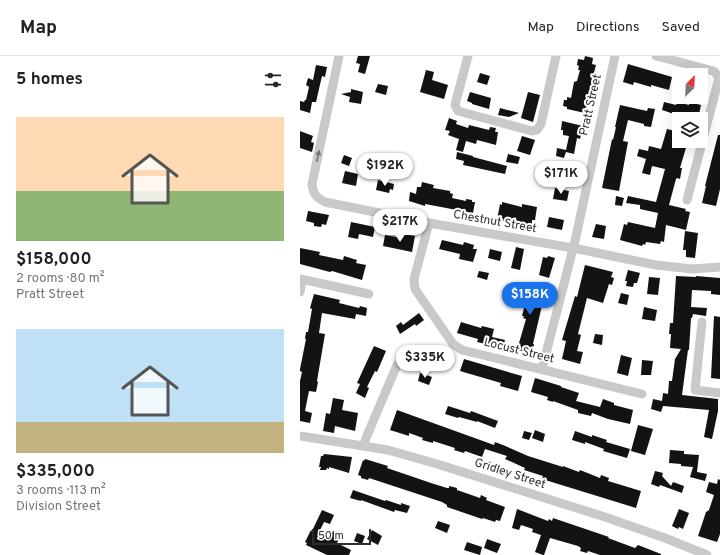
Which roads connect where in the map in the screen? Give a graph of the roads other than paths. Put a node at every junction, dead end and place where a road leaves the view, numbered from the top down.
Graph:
1 (339, 56) edge
2 (468, 56) edge
3 (556, 56) edge
4 (615, 56) edge
5 (656, 56) edge
6 (687, 200) dead end
7 (429, 223) junction
8 (573, 248) junction
9 (720, 267) edge
10 (301, 279) edge
11 (300, 292) edge
12 (369, 294) dead end
13 (702, 322) dead end
14 (397, 365) dead end
15 (542, 369) junction
16 (720, 393) edge
17 (642, 394) dead end
18 (300, 436) edge
19 (364, 446) junction
20 (707, 555) edge

7 -> 1 street, Chestnut Street
2 - 3 street
4 - 8 street, Pratt Street
5 - 6 street
7 - 8 street, Chestnut Street
7 - 15 street, Locust Street
8 - 9 street, Chestnut Street
8 - 15 street, Pratt Street
10 - 11 street
10 - 12 street
13 - 16 street
14 - 19 street
15 - 17 street, Locust Street
18 - 19 street, Gridley Street
19 - 20 street, Gridley Street

